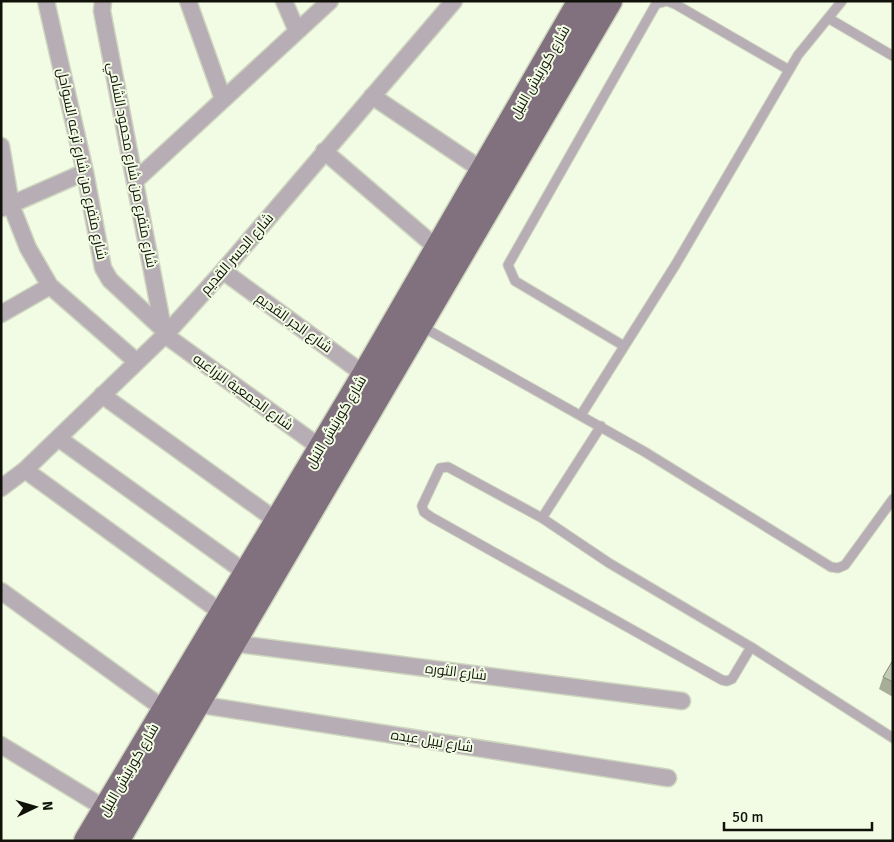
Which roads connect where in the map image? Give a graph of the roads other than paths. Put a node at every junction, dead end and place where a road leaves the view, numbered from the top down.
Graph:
1 (46, 1) edge
2 (104, 1) edge
3 (188, 1) edge
4 (284, 1) edge
5 (330, 1) edge
6 (454, 1) edge
7 (581, 1) edge
8 (609, 1) edge
9 (667, 1) edge
10 (842, 1) edge
11 (828, 18) junction
12 (297, 31) junction
13 (893, 56) edge
14 (789, 70) junction
15 (372, 96) junction
16 (223, 99) junction
17 (1, 146) edge
18 (324, 151) junction
19 (482, 170) junction
20 (86, 172) junction
21 (136, 180) junction
22 (6, 207) edge
23 (437, 248) junction
24 (223, 271) junction
25 (50, 286) junction
26 (1, 314) edge
27 (421, 326) junction
28 (165, 332) junction
29 (624, 346) junction
30 (137, 362) junction
31 (365, 375) junction
32 (102, 396) junction
33 (581, 415) junction
34 (601, 426) junction
35 (58, 438) junction
36 (321, 448) junction
37 (25, 470) junction
38 (1, 488) edge
39 (893, 499) edge
40 (542, 518) junction
41 (278, 520) junction
42 (246, 573) junction
43 (1, 591) edge
44 (222, 613) junction
45 (231, 643) junction
46 (751, 647) junction
47 (682, 701) dead end
48 (196, 704) junction
49 (164, 709) junction
50 (893, 738) edge
51 (1, 745) edge
52 (668, 778) dead end
53 (106, 809) junction
54 (87, 841) edge
55 (116, 841) edge

1 - 20 street, شارع متفرع من شارع ترعه السواحل
2 - 21 street, شارع متفرع من شارع محمود الشامي
3 - 16 street
4 - 12 street
5 - 12 street
6 - 15 street, شارع الجسر القديم
7 - 19 main road, شارع كورنيش النيل
8 - 27 main road, شارع كورنيش النيل
9 - 14 lane
9 - 29 lane
10 - 11 lane
11 - 13 lane
11 - 14 lane
12 - 16 street
14 - 29 lane
15 - 18 street, شارع الجسر القديم
15 - 19 street
16 - 21 street
17 - 22 street
18 - 23 street
18 - 24 street, شارع الجسر القديم
19 - 23 main road, شارع كورنيش النيل
20 - 22 street
20 - 28 street, شارع متفرع من شارع ترعه السواحل
21 - 28 street, شارع متفرع من شارع محمود الشامي
22 - 25 street
23 - 31 main road, شارع كورنيش النيل
24 - 28 street, شارع الجسر القديم
24 - 31 street, شارع الجر القديم
25 - 26 street
25 - 30 street
27 - 33 lane
27 - 45 main road, شارع كورنيش النيل
28 - 30 street, شارع الجسر القديم
28 - 36 street, شارع الجمعية الزراعيه
29 - 33 lane
30 - 32 street, شارع الجسر القديم
31 - 36 main road, شارع كورنيش النيل
32 - 35 street, شارع الجسر القديم
32 - 41 street
33 - 34 lane
34 - 39 lane
34 - 40 lane
35 - 37 street, شارع الجسر القديم
35 - 42 street
36 - 41 main road, شارع كورنيش النيل
37 - 38 street, شارع الجسر القديم
37 - 44 street
40 - 46 lane
40 - 46 lane
41 - 42 main road, شارع كورنيش النيل
42 - 44 main road, شارع كورنيش النيل
43 - 49 street
44 - 49 main road, شارع كورنيش النيل
45 - 47 street, شارع الثوره
45 - 48 main road, شارع كورنيش النيل
46 - 50 lane
48 - 52 street, شارع نبيل عبده
48 - 55 main road, شارع كورنيش النيل
49 - 53 main road, شارع كورنيش النيل
51 - 53 street
53 - 54 main road, شارع كورنيش النيل

